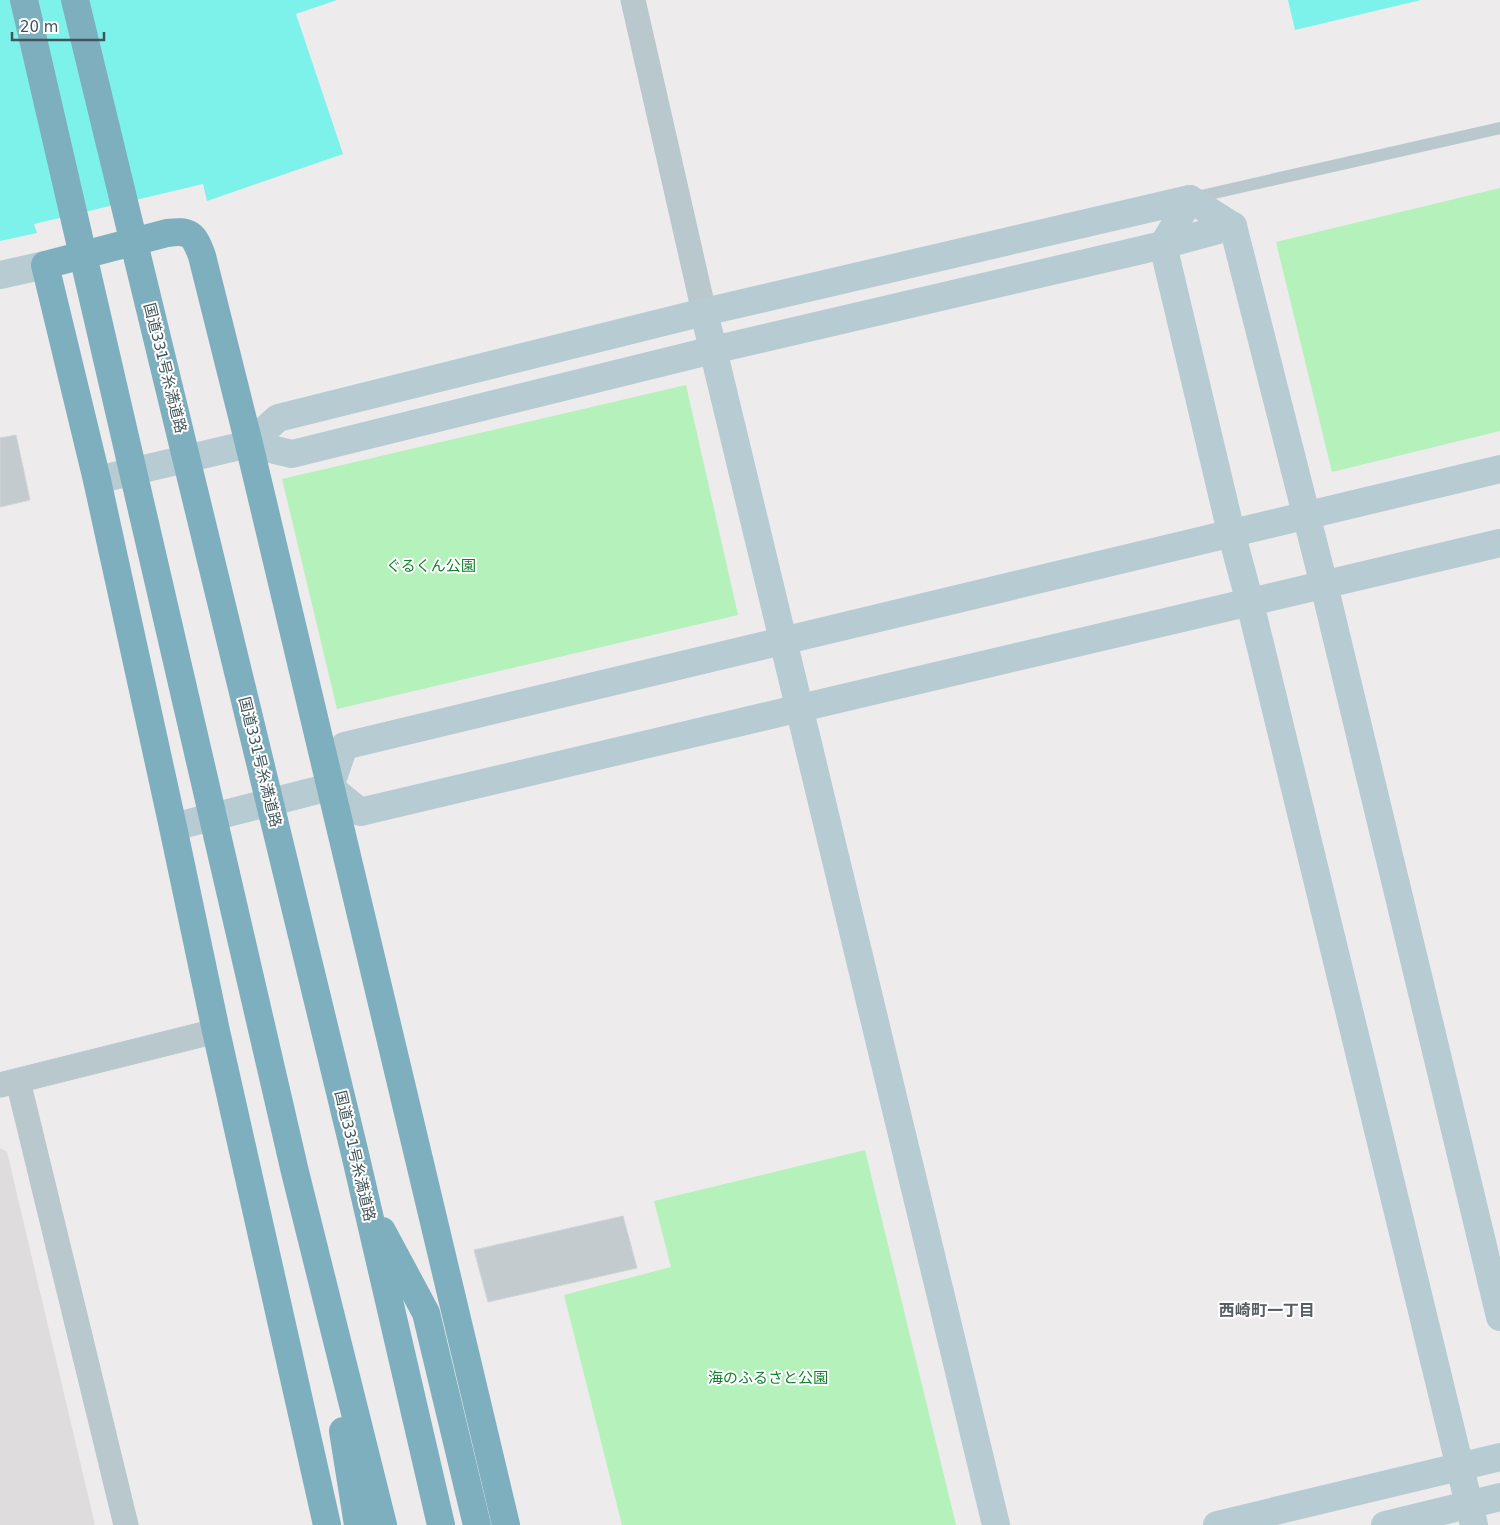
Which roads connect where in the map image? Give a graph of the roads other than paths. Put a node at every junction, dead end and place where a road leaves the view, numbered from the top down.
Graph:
1 (24, 0) edge
2 (76, 0) edge
3 (633, 0) edge
4 (1500, 128) edge
5 (1190, 198) junction
6 (1233, 226) junction
7 (1163, 245) junction
8 (45, 265) junction
9 (0, 276) edge
10 (704, 312) junction
11 (713, 350) junction
12 (249, 444) junction
13 (1500, 469) edge
14 (97, 480) junction
15 (1306, 514) junction
16 (1231, 532) junction
17 (1500, 544) edge
18 (1324, 585) junction
19 (1250, 603) junction
20 (784, 641) junction
21 (800, 709) junction
22 (330, 787) junction
23 (173, 827) junction
24 (216, 1031) junction
25 (9, 1083) edge
26 (365, 1199) junction
27 (315, 1252) junction
28 (1500, 1316) edge
29 (1500, 1457) edge
30 (1460, 1466) junction
31 (1500, 1497) edge
32 (1472, 1515) edge
33 (126, 1525) edge
34 (327, 1525) edge
35 (358, 1525) edge
36 (383, 1525) edge
37 (441, 1525) edge
38 (477, 1525) edge
39 (506, 1525) edge
40 (996, 1525) edge
41 (1217, 1525) edge
42 (1385, 1525) edge

1 - 27 highway
2 - 26 highway, 国道331号糸満道路
3 - 10 street
4 - 5 lane
5 - 6 street
5 - 7 street
5 - 10 street
6 - 7 street
6 - 15 street
7 - 11 street
7 - 16 street
8 - 9 street
8 - 12 highway
8 - 14 highway
10 - 11 street
10 - 12 street
11 - 12 street
11 - 20 street
12 - 14 street
12 - 22 highway
13 - 15 street
14 - 23 highway
15 - 16 street
15 - 18 street
16 - 19 street
16 - 20 street
17 - 18 street
18 - 19 street
18 - 28 street
19 - 21 street
19 - 30 street
20 - 21 street
20 - 22 street
21 - 22 street
21 - 40 street
22 - 23 street
22 - 39 highway
23 - 24 highway
24 - 25 street
24 - 34 highway
25 - 33 street
26 - 37 highway, 国道331号糸満道路
26 - 38 highway
27 - 35 highway
27 - 36 highway
29 - 30 street
30 - 32 street
30 - 41 street
31 - 32 street
32 - 42 street

